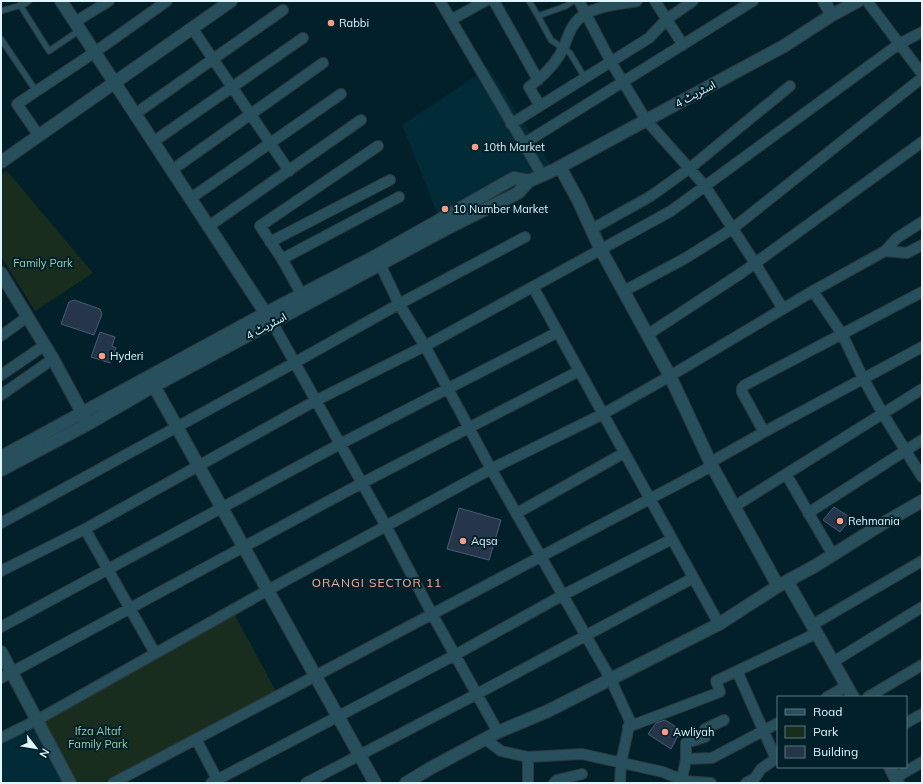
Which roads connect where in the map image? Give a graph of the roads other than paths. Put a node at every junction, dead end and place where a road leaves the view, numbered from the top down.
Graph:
1 (29, 1) edge
2 (61, 1) edge
3 (109, 1) edge
4 (167, 1) edge
5 (231, 1) edge
6 (440, 1) edge
7 (485, 1) edge
8 (494, 1) edge
9 (529, 1) edge
10 (573, 1) edge
11 (579, 1) edge
12 (637, 1) edge
13 (655, 1) edge
14 (693, 1) edge
15 (753, 1) edge
16 (824, 1) edge
17 (858, 1) edge
18 (867, 1) edge
19 (20, 5) junction
20 (153, 5) edge
21 (283, 10) dead end
22 (1, 11) edge
23 (586, 14) junction
24 (832, 14) junction
25 (538, 16) junction
26 (667, 19) junction
27 (452, 20) junction
28 (78, 26) junction
29 (192, 28) junction
30 (922, 32) edge
31 (303, 38) dead end
32 (1, 39) edge
33 (899, 44) junction
34 (683, 45) junction
35 (563, 49) junction
36 (95, 52) junction
37 (213, 59) junction
38 (611, 62) junction
39 (323, 63) dead end
40 (922, 74) edge
41 (585, 78) junction
42 (922, 78) edge
43 (538, 80) junction
44 (624, 82) junction
45 (115, 83) junction
46 (790, 86) dead end
47 (232, 87) junction
48 (36, 91) junction
49 (341, 94) dead end
50 (540, 106) junction
51 (135, 114) junction
52 (250, 115) junction
53 (361, 120) dead end
54 (646, 120) junction
55 (511, 124) junction
56 (38, 136) junction
57 (154, 142) junction
58 (922, 142) edge
59 (270, 143) junction
60 (523, 144) junction
61 (378, 146) dead end
62 (1, 162) edge
63 (560, 167) junction
64 (690, 168) junction
65 (172, 170) junction
66 (289, 171) junction
67 (542, 175) junction
68 (390, 180) dead end
69 (529, 181) junction
70 (705, 186) junction
71 (399, 197) dead end
72 (191, 198) junction
73 (922, 222) edge
74 (209, 226) junction
75 (592, 229) junction
76 (732, 229) junction
77 (525, 237) dead end
78 (270, 242) junction
79 (922, 245) edge
80 (601, 250) junction
81 (885, 251) junction
82 (282, 259) junction
83 (755, 263) junction
84 (380, 264) junction
85 (1, 273) edge
86 (533, 287) junction
87 (5, 288) edge
88 (813, 291) junction
89 (624, 292) junction
90 (922, 292) edge
91 (302, 295) junction
92 (399, 304) junction
93 (783, 310) junction
94 (27, 317) junction
95 (269, 318) junction
96 (558, 332) junction
97 (647, 334) junction
98 (842, 334) junction
99 (1, 336) edge
100 (45, 345) junction
101 (425, 346) junction
102 (922, 346) edge
103 (53, 359) junction
104 (294, 363) junction
105 (579, 371) junction
106 (1, 375) edge
107 (670, 376) junction
108 (863, 378) junction
109 (154, 386) junction
110 (448, 389) junction
111 (922, 389) edge
112 (1, 395) edge
113 (316, 401) junction
114 (603, 414) junction
115 (883, 414) junction
116 (85, 419) junction
117 (177, 427) junction
118 (469, 428) junction
119 (764, 432) junction
120 (922, 440) edge
121 (340, 444) junction
122 (905, 450) junction
123 (624, 453) junction
124 (1, 457) edge
125 (712, 464) junction
126 (199, 466) junction
127 (492, 469) junction
128 (1, 470) edge
129 (786, 474) junction
130 (922, 478) edge
131 (362, 483) junction
132 (650, 499) junction
133 (922, 501) edge
134 (735, 506) junction
135 (222, 508) junction
136 (517, 513) junction
137 (808, 513) junction
138 (1, 523) edge
139 (386, 526) junction
140 (85, 529) junction
141 (672, 539) junction
142 (244, 547) junction
143 (833, 555) junction
144 (542, 556) junction
145 (922, 561) edge
146 (108, 570) junction
147 (1, 571) edge
148 (693, 578) junction
149 (783, 583) junction
150 (268, 590) junction
151 (563, 595) junction
152 (922, 607) edge
153 (130, 608) junction
154 (432, 614) junction
155 (719, 624) junction
156 (1, 627) edge
157 (815, 629) junction
158 (586, 635) junction
159 (1, 652) edge
160 (155, 653) junction
161 (455, 655) junction
162 (833, 662) junction
163 (922, 665) edge
164 (737, 671) junction
165 (6, 675) edge
166 (315, 676) junction
167 (610, 678) junction
168 (850, 692) edge
169 (476, 694) junction
170 (832, 696) edge
171 (870, 696) edge
172 (922, 714) edge
173 (338, 716) junction
174 (37, 720) junction
175 (724, 720) dead end
176 (907, 722) edge
177 (777, 724) edge
178 (628, 727) junction
179 (763, 731) junction
180 (498, 732) junction
181 (1, 738) edge
182 (196, 739) junction
183 (485, 739) junction
184 (359, 754) junction
185 (528, 757) junction
186 (777, 758) edge
187 (686, 759) junction
188 (922, 762) edge
189 (621, 763) junction
190 (582, 774) dead end
191 (894, 776) edge
192 (682, 779) junction
193 (216, 782) edge
194 (70, 783) edge
195 (113, 783) edge
196 (306, 783) edge
197 (375, 783) edge
198 (406, 783) edge
199 (528, 783) edge
200 (554, 783) edge
201 (620, 783) edge
202 (711, 783) edge
203 (746, 783) edge

1 - 19 lane
2 - 28 street
3 - 28 street
4 - 20 street
5 - 29 street
6 - 27 street
7 - 27 street
8 - 43 street
9 - 25 lane
10 - 25 lane
11 - 23 street
12 - 23 street
13 - 26 street
14 - 26 street
15 - 34 street
16 - 24 street
17 - 24 street, اسٹریٹ 4
18 - 33 street
19 - 22 lane
19 - 28 lane
20 - 36 street
21 - 37 street
23 - 35 street
23 - 38 street
24 - 54 street, اسٹریٹ 4
25 - 35 lane
26 - 34 street
26 - 38 street
27 - 55 street
28 - 36 street
29 - 37 street
29 - 45 street
30 - 33 street
31 - 47 street
32 - 48 lane
33 - 40 street
33 - 70 street
34 - 44 street
35 - 41 lane
35 - 43 street
36 - 45 street
36 - 48 street
37 - 47 street
37 - 51 street
38 - 41 street
38 - 44 street
39 - 52 street
41 - 50 street
42 - 76 street
43 - 50 street
44 - 54 street
44 - 60 street
45 - 51 street
45 - 56 street
46 - 64 street
47 - 52 street
47 - 57 street
48 - 56 street
49 - 59 street
50 - 55 street
51 - 57 street
52 - 59 street
52 - 65 street
53 - 66 street
54 - 63 street, اسٹریٹ 4
54 - 64 street
55 - 60 street
56 - 62 street
57 - 65 street
58 - 83 street
59 - 66 street
59 - 72 street
60 - 67 street
61 - 78 street
63 - 67 street, اسٹریٹ 4
63 - 75 street
64 - 70 street
64 - 75 street
65 - 72 street
66 - 74 street
67 - 69 street, اسٹریٹ 4
68 - 78 street
69 - 84 street, اسٹریٹ 4
69 - 91 street, اسٹریٹ 4
70 - 76 street
70 - 80 street
71 - 82 street
72 - 74 street
73 - 81 street
74 - 95 street
75 - 80 street
76 - 83 street
76 - 89 street
77 - 92 street
78 - 82 street
79 - 81 street
80 - 86 street
80 - 89 street
81 - 88 street
82 - 91 street
83 - 93 street
83 - 97 street
84 - 92 street
84 - 95 street, اسٹریٹ 4
85 - 87 street
86 - 96 street
86 - 101 street
87 - 94 street
88 - 93 street
88 - 98 street
89 - 97 street
90 - 98 street
91 - 95 street, اسٹریٹ 4
92 - 101 street
92 - 104 street
93 - 107 street
94 - 99 street
94 - 100 street
95 - 104 street
95 - 109 street, اسٹریٹ 4
95 - 116 street, اسٹریٹ 4
96 - 105 street
96 - 110 street
97 - 107 street
98 - 108 street
98 - 119 street
100 - 103 street
100 - 106 street
101 - 110 street
101 - 113 street
102 - 108 street
103 - 112 street
103 - 116 street
104 - 113 street
104 - 117 street
105 - 114 street
105 - 118 street
107 - 114 street
107 - 125 street
108 - 115 street
108 - 119 street
109 - 116 street, اسٹریٹ 4
109 - 117 street
110 - 118 street
110 - 121 street
111 - 115 street
113 - 121 street
113 - 126 street
114 - 123 street
114 - 127 street
115 - 122 street
115 - 129 street
116 - 124 street, اسٹریٹ 4
116 - 128 street, اسٹریٹ 4
117 - 126 street
117 - 138 street
118 - 127 street
118 - 131 street
119 - 125 street
120 - 122 street
121 - 131 street
121 - 135 street
122 - 130 street
122 - 137 street
123 - 132 street
123 - 136 street
125 - 132 street
125 - 134 street
126 - 135 street
126 - 140 street
127 - 136 street
127 - 139 street
129 - 134 street
129 - 137 street
131 - 139 street
131 - 142 street
132 - 141 street
132 - 144 street
133 - 143 street
134 - 149 street
135 - 142 street
135 - 146 street
136 - 144 street
137 - 143 street
139 - 150 street
139 - 154 street
140 - 146 street
140 - 147 street
141 - 148 street
141 - 151 street
142 - 150 street
142 - 153 street
143 - 149 street
144 - 151 street
144 - 154 street
145 - 157 street
146 - 153 street
146 - 156 street
148 - 155 street
148 - 158 street
149 - 155 street
149 - 157 street
150 - 160 street
150 - 166 street
151 - 158 street
151 - 161 street
152 - 162 street
153 - 160 street
153 - 165 street
154 - 161 street
154 - 166 street
155 - 167 street
157 - 162 street
157 - 164 street
158 - 167 street
158 - 169 street
159 - 165 street
160 - 174 street
161 - 169 street
161 - 173 street
162 - 168 street
163 - 171 street
164 - 178 street
164 - 179 street
165 - 174 street
166 - 173 street
166 - 182 street
167 - 178 street
167 - 180 street
168 - 170 street
169 - 180 street
169 - 184 street
172 - 176 street
173 - 184 street
173 - 193 street
174 - 181 street
174 - 194 street
175 - 187 street
177 - 179 street
178 - 189 street
179 - 186 street
179 - 187 street
180 - 183 street
182 - 193 street
182 - 195 street
183 - 185 street
183 - 198 street
184 - 196 street
184 - 197 street
185 - 189 street
185 - 199 street
186 - 203 street
187 - 192 street
188 - 191 street
189 - 192 street
189 - 201 street
190 - 200 street
192 - 202 street

